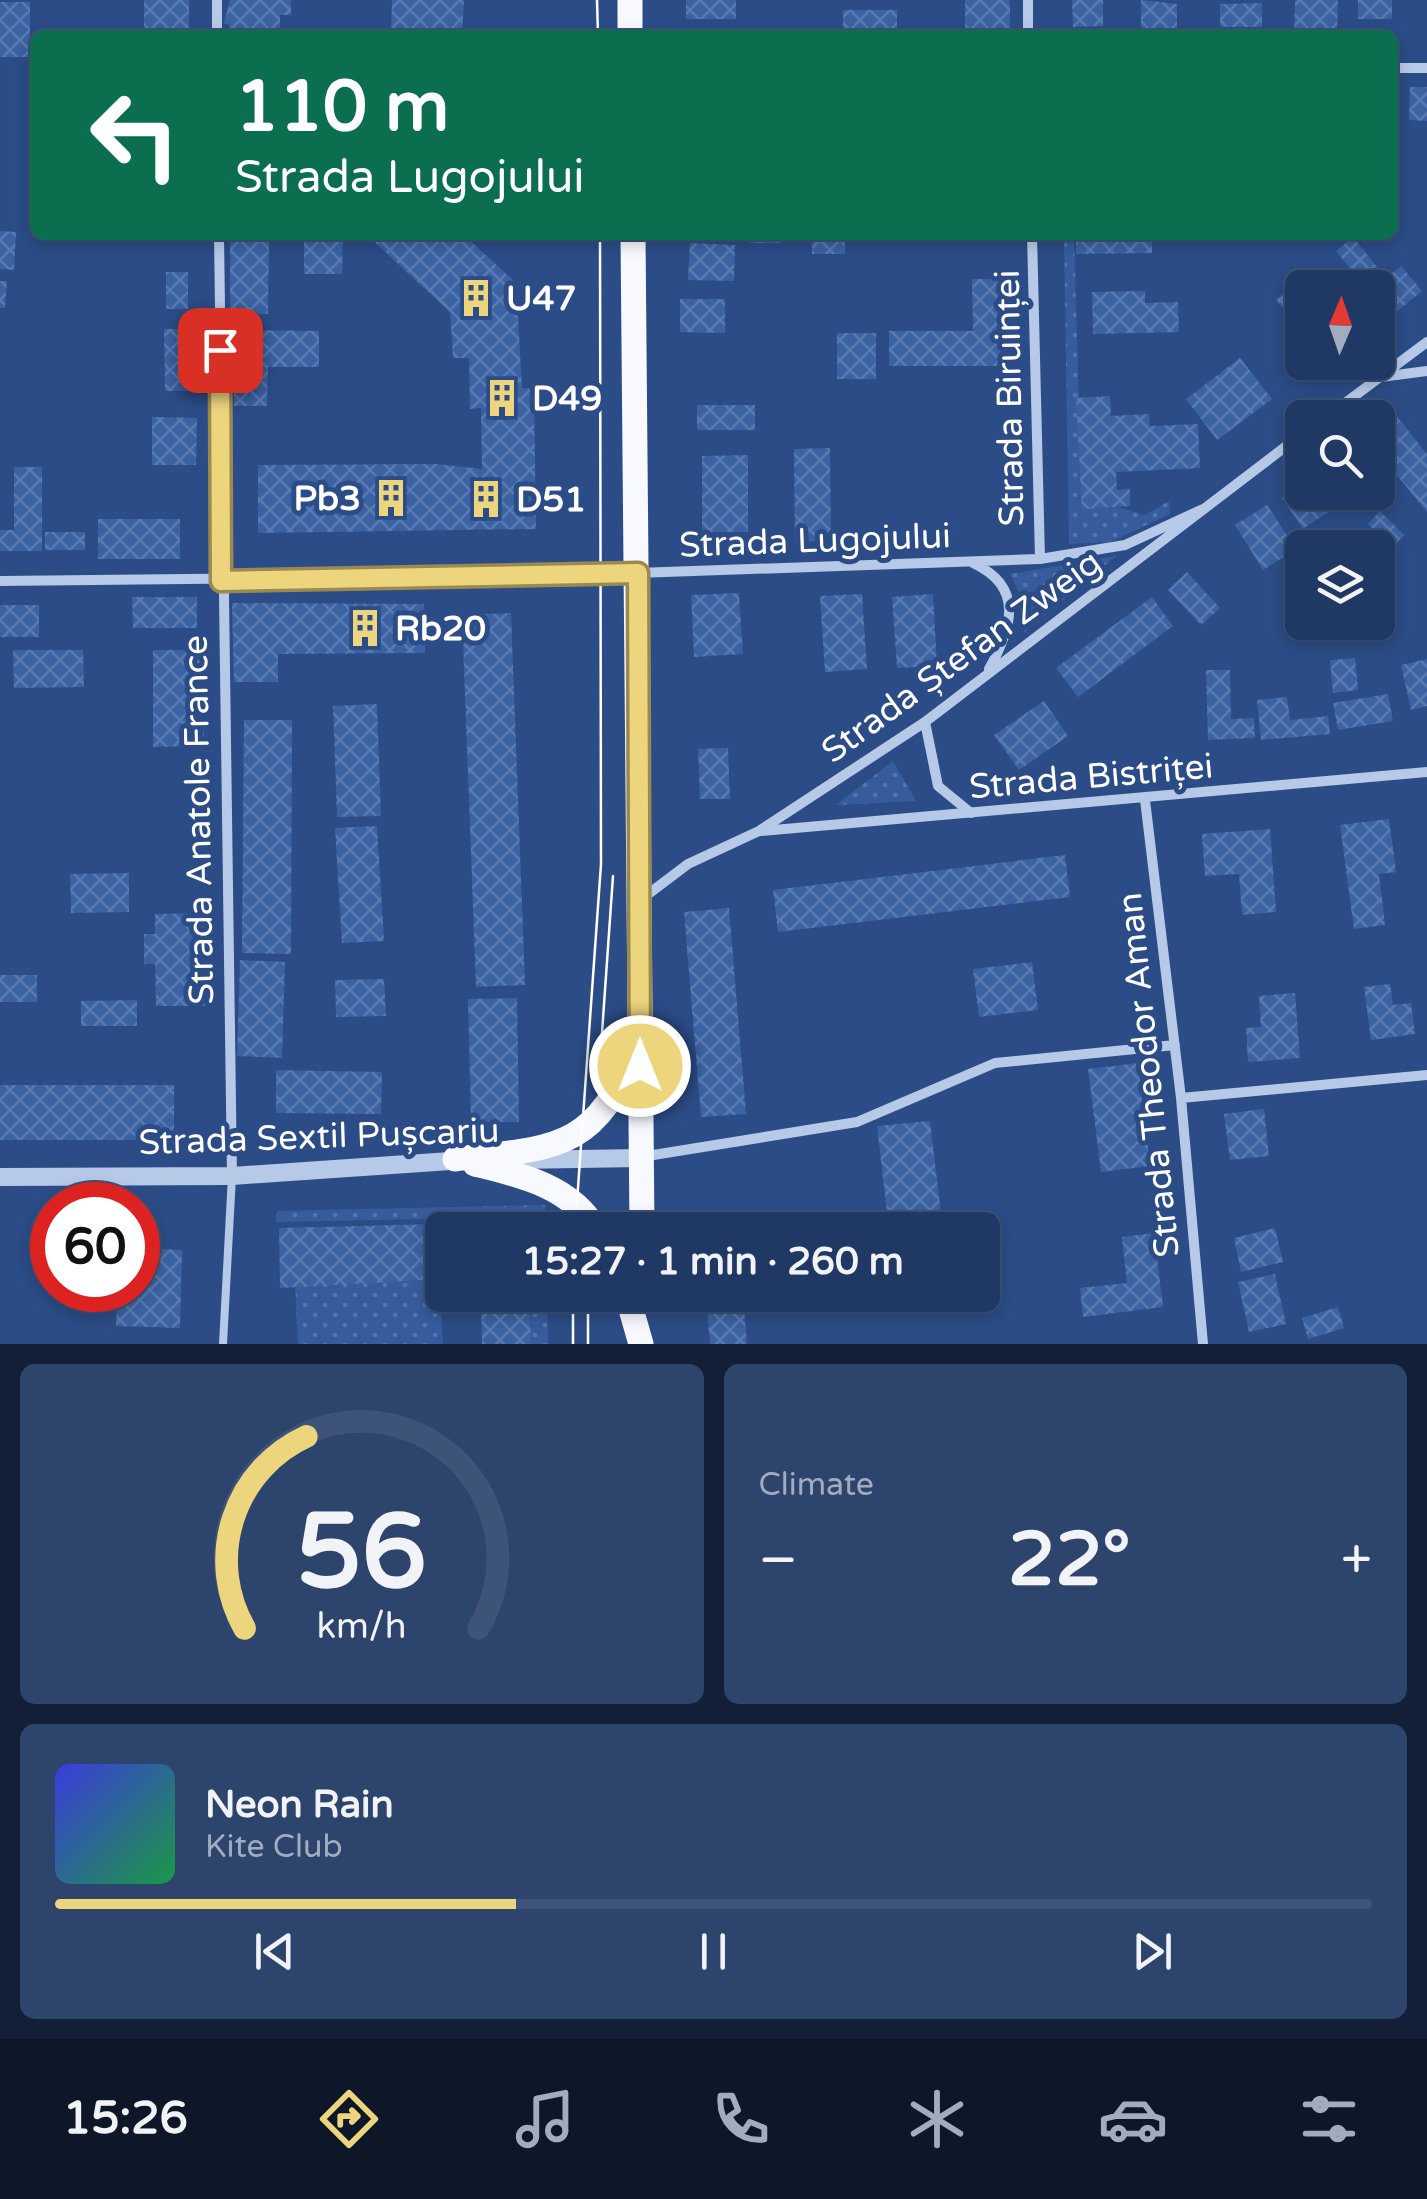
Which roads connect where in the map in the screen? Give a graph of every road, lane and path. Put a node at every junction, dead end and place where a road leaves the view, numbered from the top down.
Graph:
1 (217, 0) edge
2 (630, 0) edge
3 (1028, 0) edge
4 (218, 30) edge
5 (630, 30) edge
6 (1028, 30) edge
7 (1398, 68) edge
8 (1427, 68) edge
9 (219, 240) edge
10 (633, 240) edge
11 (1032, 240) edge
12 (1427, 342) edge
13 (1395, 366) edge
14 (1427, 371) edge
15 (1395, 375) edge
16 (1376, 380) edge
17 (1349, 400) edge
18 (1285, 447) edge
19 (1203, 509) junction
20 (1040, 559) junction
21 (970, 562) junction
22 (638, 573) junction
23 (0, 580) edge
24 (221, 581) junction
25 (986, 674) junction
26 (925, 722) junction
27 (1427, 772) edge
28 (1145, 800) junction
29 (972, 814) junction
30 (760, 831) junction
31 (639, 902) junction
32 (640, 1035) junction
33 (1174, 1045) junction
34 (1427, 1075) edge
35 (1180, 1098) junction
36 (640, 1158) junction
37 (455, 1160) junction
38 (232, 1176) junction
39 (0, 1177) edge
40 (581, 1212) edge
41 (642, 1212) edge
42 (633, 1312) edge
43 (644, 1312) edge
44 (223, 1344) edge
45 (644, 1344) edge
46 (1203, 1344) edge

1 - 4 street
2 - 5 main road
3 - 6 street
7 - 8 street
9 - 24 street, Strada Anatole France
10 - 22 main road
11 - 20 street, Strada Biruinței
12 - 13 street
14 - 15 street
16 - 17 street
18 - 19 street, Strada Ștefan Zweig
19 - 20 street, Strada Lugojului
19 - 25 street, Strada Ștefan Zweig
20 - 21 street, Strada Lugojului
21 - 22 street, Strada Lugojului
21 - 25 street, Strada Biruinței
22 - 24 street, Strada Lugojului
22 - 31 main road
23 - 24 street, Strada Lugojului
24 - 38 street, Strada Anatole France
25 - 26 street, Strada Ștefan Zweig
26 - 29 street
26 - 30 street, Strada Ștefan Zweig
27 - 28 street, Strada Bistriței
28 - 29 street, Strada Bistriței
28 - 33 street, Strada Theodor Aman
29 - 30 street, Strada Bistriței
30 - 31 street, Strada Ștefan Zweig
31 - 32 main road
32 - 36 main road
32 - 37 main road
33 - 35 street, Strada Theodor Aman
33 - 36 street
34 - 35 street
35 - 46 street, Strada Theodor Aman
36 - 37 street, Strada Sextil Pușcariu
36 - 41 main road
37 - 38 street, Strada Sextil Pușcariu
37 - 40 main road
38 - 39 street, Strada Sextil Pușcariu
38 - 44 lane, Strada Anatole France
42 - 45 main road
43 - 45 main road

